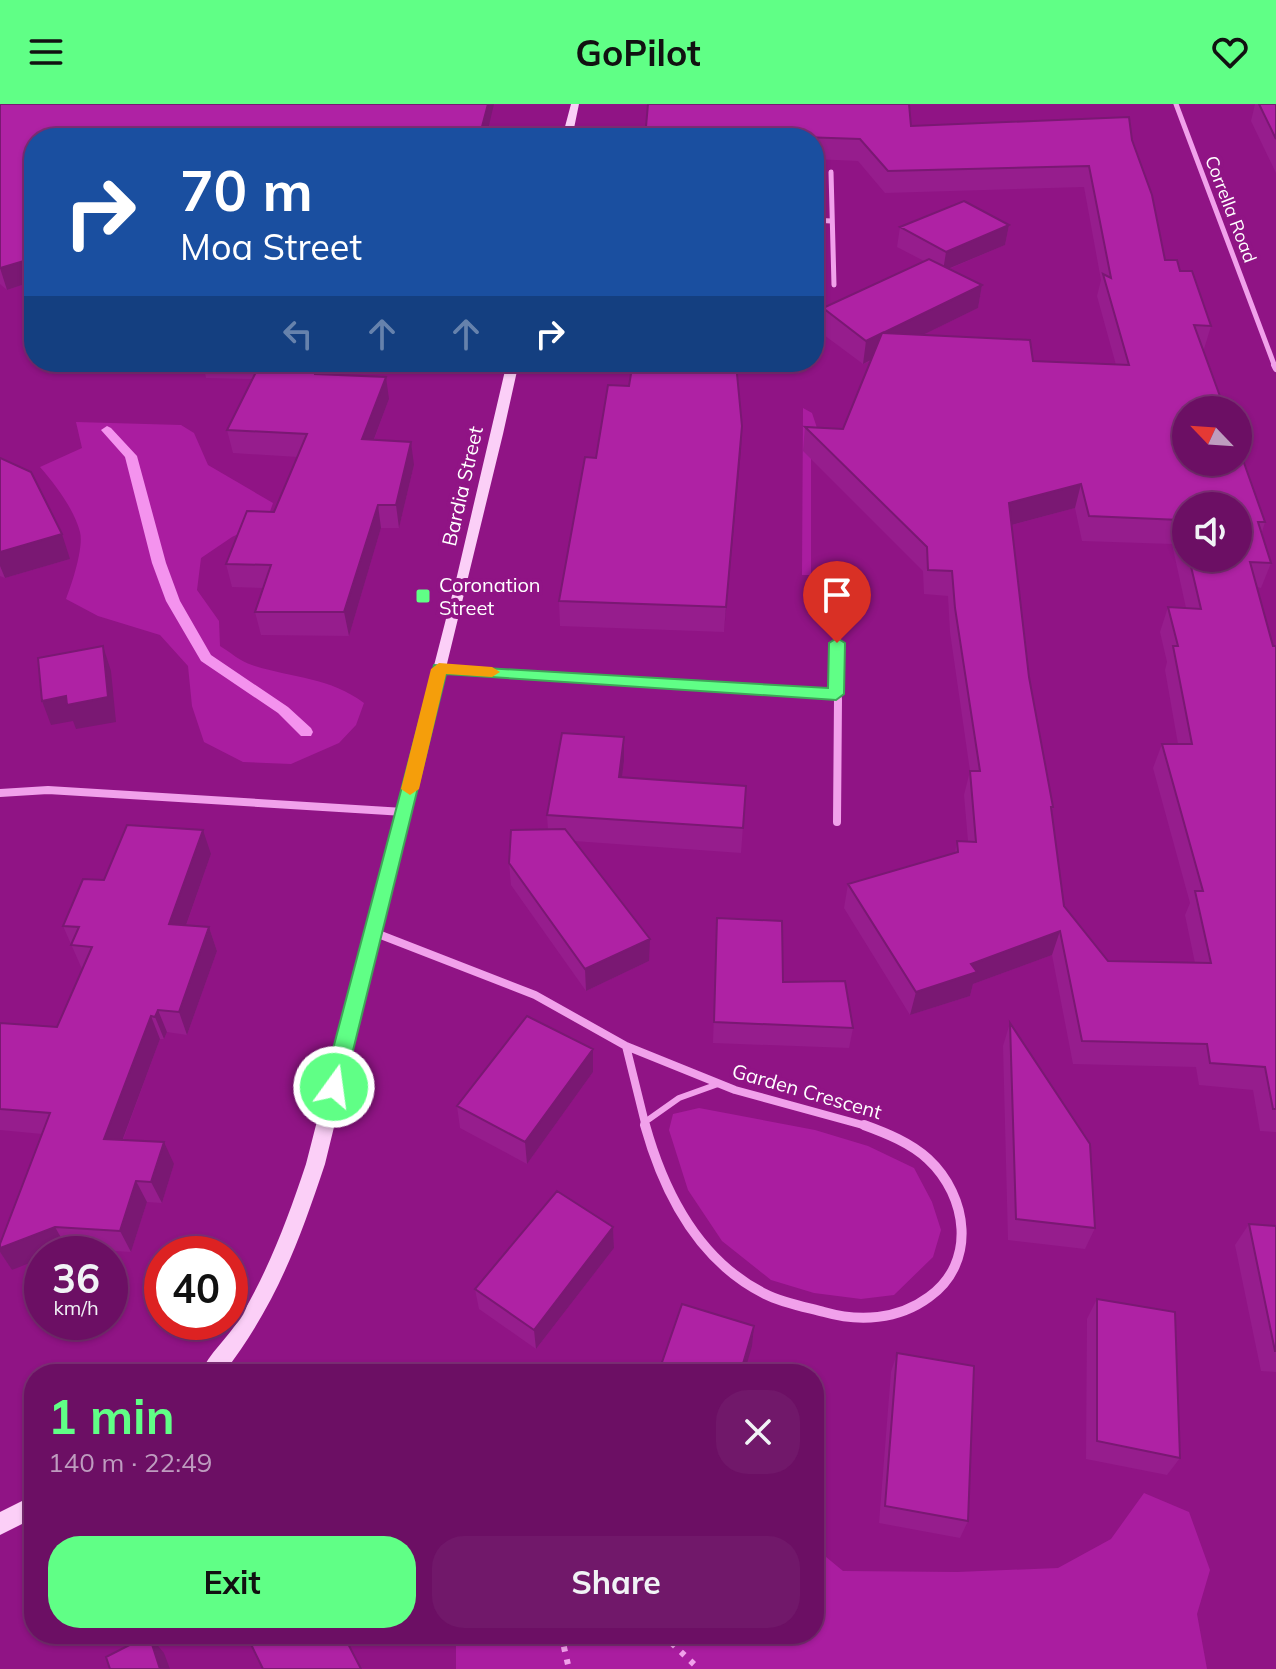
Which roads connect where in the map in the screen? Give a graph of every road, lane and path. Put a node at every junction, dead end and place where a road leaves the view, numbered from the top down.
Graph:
1 (575, 104) edge
2 (1176, 104) edge
3 (569, 128) edge
4 (831, 172) dead end
5 (824, 221) edge
6 (831, 221) junction
7 (834, 285) dead end
8 (1276, 369) edge
9 (511, 372) edge
10 (838, 586) dead end
11 (439, 669) junction
12 (836, 694) junction
13 (0, 793) edge
14 (404, 812) junction
15 (837, 822) dead end
16 (372, 932) junction
17 (626, 1046) junction
18 (718, 1084) junction
19 (645, 1122) junction
20 (219, 1364) edge
21 (24, 1511) edge
22 (0, 1524) edge
23 (563, 1644) edge
24 (673, 1644) edge
25 (569, 1669) edge
26 (699, 1669) edge

1 - 3 street
2 - 8 street, Corrella Road
4 - 6 street
5 - 6 street
6 - 7 street
9 - 11 street, Bardia Street
10 - 12 street
11 - 12 street
11 - 14 street, Bardia Street
12 - 15 street
13 - 14 street
14 - 16 street, Bardia Street
16 - 17 street, Garden Crescent
16 - 20 street, Bardia Street
17 - 18 street, Garden Crescent
17 - 19 street, Garden Crescent
18 - 19 lane
18 - 19 street, Garden Crescent
21 - 22 street
23 - 25 path
24 - 26 path

